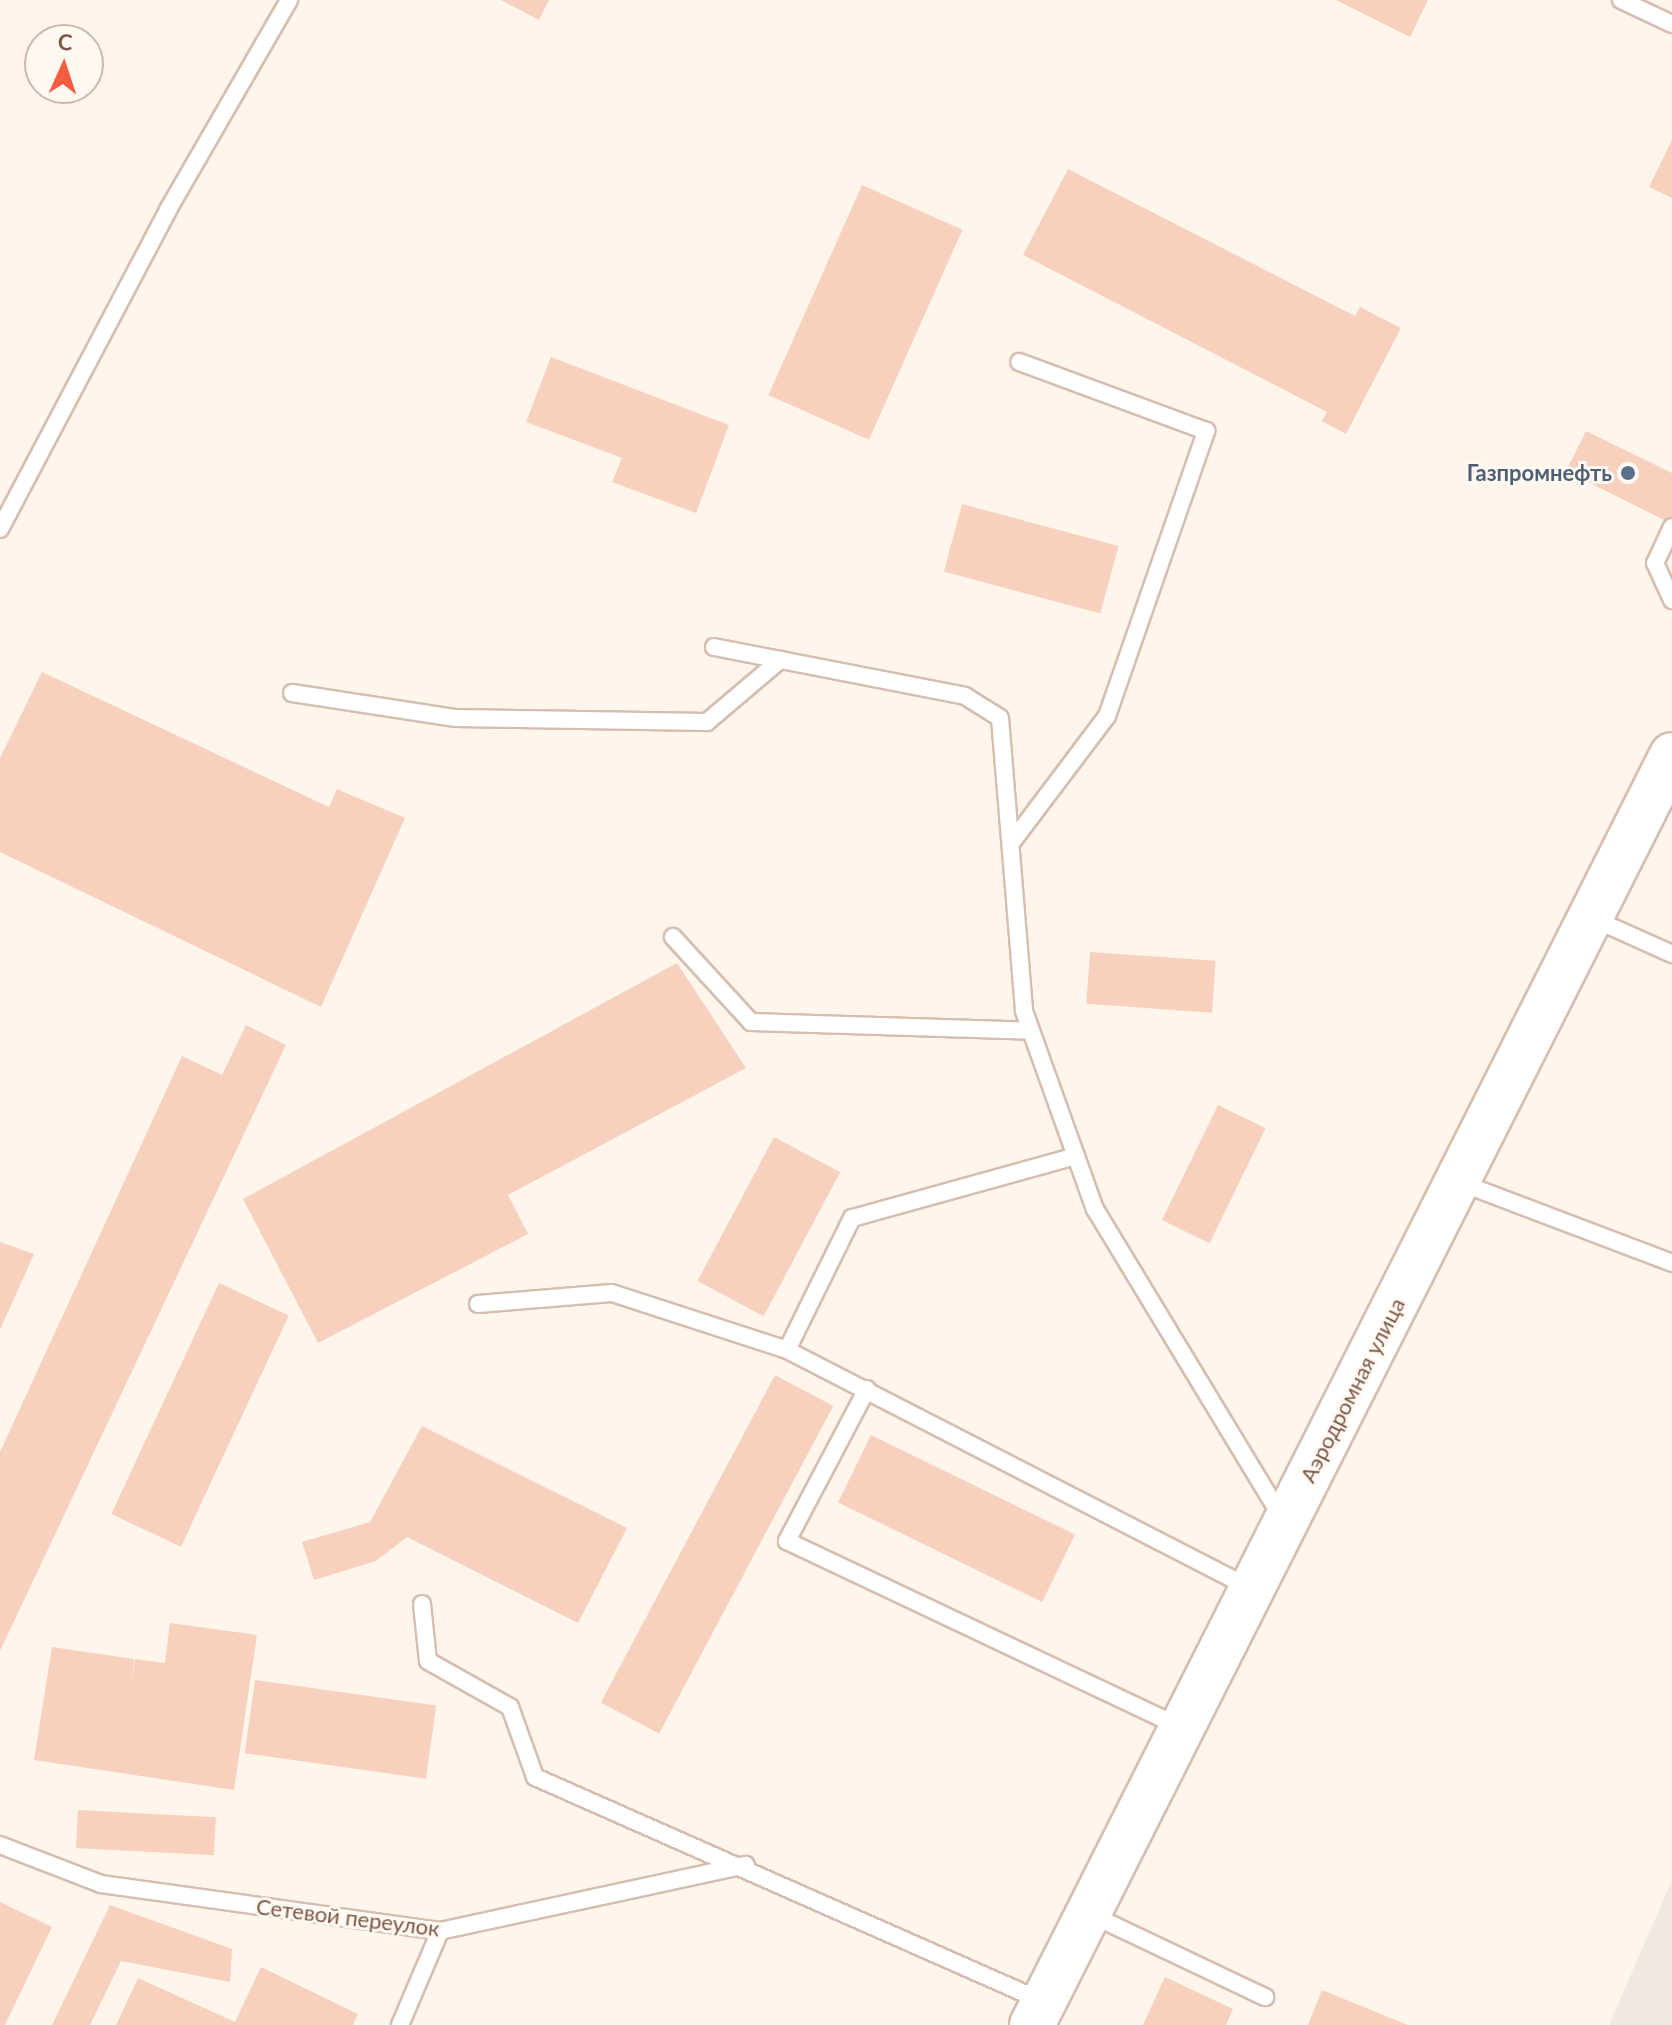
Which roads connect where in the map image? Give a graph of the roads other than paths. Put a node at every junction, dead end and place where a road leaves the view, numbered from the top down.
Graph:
1 (289, 0) edge
2 (1621, 0) edge
3 (1672, 24) edge
4 (1019, 362) dead end
5 (1672, 527) edge
6 (0, 529) edge
7 (1672, 600) edge
8 (714, 647) dead end
9 (780, 660) junction
10 (292, 693) dead end
11 (1672, 755) edge
12 (1012, 842) junction
13 (1590, 917) junction
14 (673, 937) dead end
15 (1672, 954) edge
16 (1031, 1031) junction
17 (1076, 1156) junction
18 (1457, 1181) junction
19 (1672, 1263) edge
20 (478, 1304) dead end
21 (787, 1350) junction
22 (867, 1389) junction
23 (1285, 1523) junction
24 (1251, 1589) junction
25 (422, 1604) dead end
26 (1182, 1728) junction
27 (0, 1845) edge
28 (746, 1865) junction
29 (1089, 1913) junction
30 (440, 1931) junction
31 (1265, 1997) dead end
32 (1038, 2013) edge
33 (400, 2025) edge

1 - 6 lane
2 - 3 lane
4 - 12 lane
5 - 7 lane
8 - 9 lane
9 - 10 lane
9 - 12 lane
11 - 13 street, Аэродромная улица
12 - 16 lane
13 - 15 lane
13 - 18 street, Аэродромная улица
14 - 16 lane
16 - 17 lane
17 - 21 lane
17 - 23 lane
18 - 19 lane
18 - 23 street, Аэродромная улица
20 - 21 lane
21 - 22 lane
22 - 24 lane
22 - 26 lane
23 - 24 street, Аэродромная улица
24 - 26 street, Аэродромная улица
25 - 28 lane
26 - 29 street, Аэродромная улица
27 - 30 lane, Сетевой переулок
28 - 30 lane, Сетевой переулок
28 - 32 lane
29 - 31 lane
29 - 32 street, Аэродромная улица
30 - 33 lane

